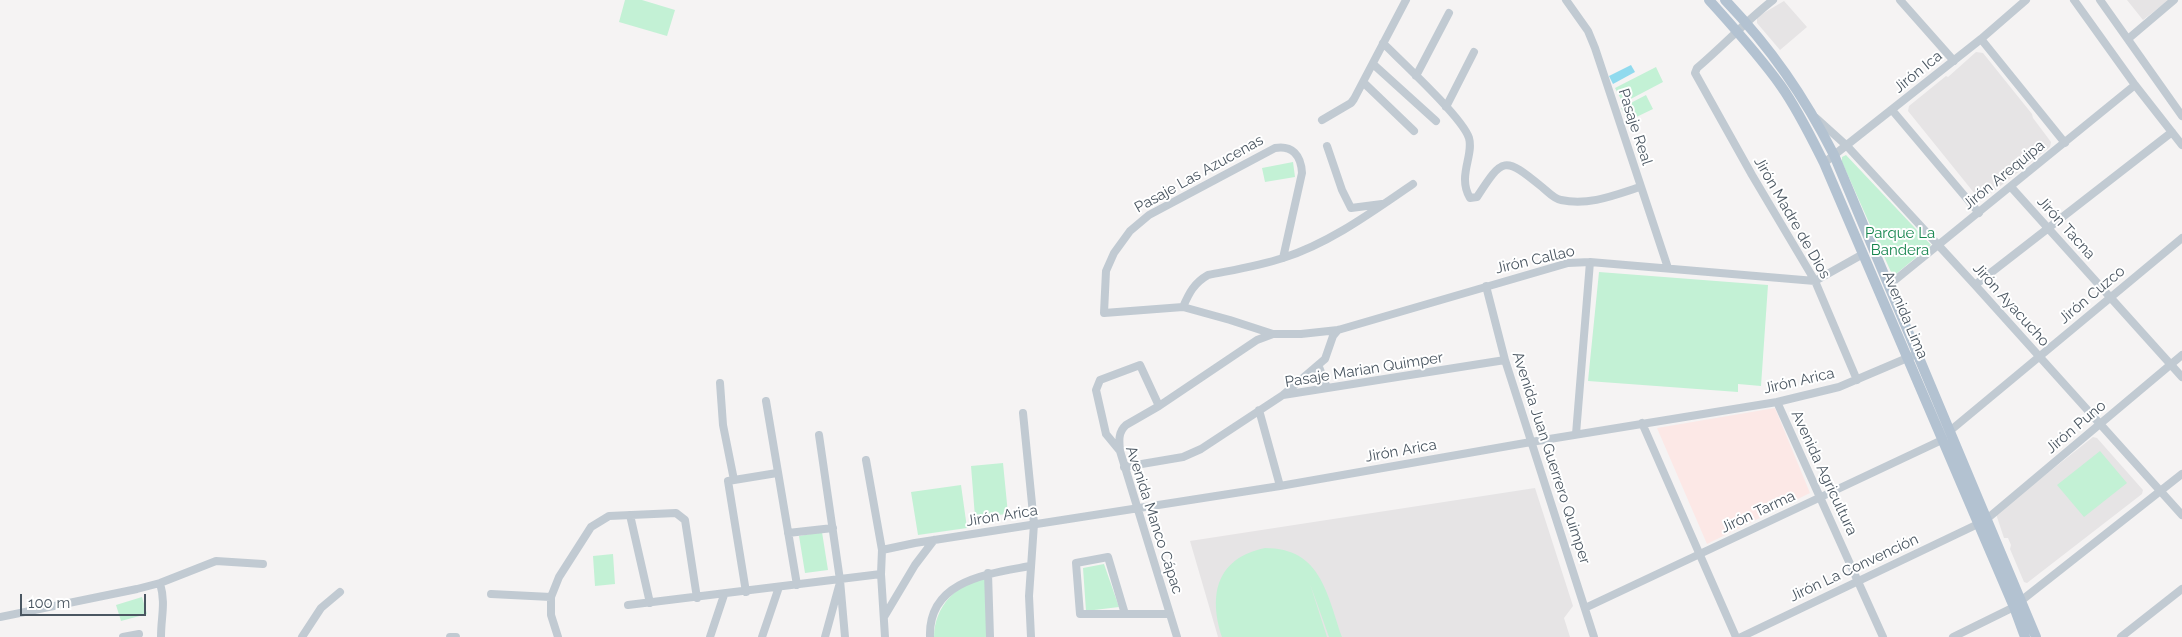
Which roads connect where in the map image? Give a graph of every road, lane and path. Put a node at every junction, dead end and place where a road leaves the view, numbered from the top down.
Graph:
1 (1406, 0) edge
2 (1566, 0) edge
3 (1709, 0) edge
4 (1725, 0) edge
5 (1773, 0) edge
6 (1900, 0) edge
7 (2026, 0) edge
8 (2074, 0) edge
9 (2100, 0) edge
10 (2174, 0) edge
11 (1449, 13) dead end
12 (1746, 22) junction
13 (1738, 32) junction
14 (1981, 39) junction
15 (2128, 39) junction
16 (1383, 43) junction
17 (1474, 52) dead end
18 (1954, 61) junction
19 (1373, 64) junction
20 (1416, 76) junction
21 (1363, 82) junction
22 (2135, 85) junction
23 (1446, 107) junction
24 (1892, 110) junction
25 (2182, 116) edge
26 (1815, 117) junction
27 (1322, 120) dead end
28 (1436, 121) dead end
29 (1414, 131) dead end
30 (2172, 132) junction
31 (2065, 143) junction
32 (2182, 144) edge
33 (1327, 146) dead end
34 (1847, 146) junction
35 (1834, 155) junction
36 (1824, 163) junction
37 (1413, 184) dead end
38 (1640, 187) junction
39 (2011, 187) junction
40 (1383, 204) junction
41 (1979, 213) junction
42 (2048, 228) junction
43 (2182, 238) edge
44 (1938, 246) junction
45 (1863, 254) junction
46 (1283, 258) junction
47 (1590, 262) junction
48 (1668, 268) junction
49 (1814, 281) junction
50 (1890, 285) junction
51 (1975, 285) junction
52 (1486, 286) junction
53 (2110, 298) junction
54 (1183, 307) junction
55 (1338, 330) junction
56 (1273, 334) junction
57 (1918, 354) junction
58 (2182, 355) edge
59 (2039, 356) junction
60 (1908, 358) junction
61 (1505, 360) junction
62 (2171, 365) junction
63 (1319, 366) junction
64 (2182, 377) edge
65 (1856, 380) junction
66 (720, 383) dead end
67 (1327, 388) junction
68 (1283, 395) junction
69 (766, 402) dead end
70 (1777, 402) junction
71 (1159, 406) junction
72 (1260, 410) junction
73 (1023, 413) dead end
74 (1642, 423) junction
75 (2100, 425) junction
76 (1951, 430) junction
77 (1576, 434) junction
78 (819, 435) dead end
79 (1942, 440) junction
80 (1531, 442) junction
81 (1120, 451) junction
82 (866, 460) dead end
83 (1124, 466) junction
84 (777, 473) junction
85 (2182, 474) edge
86 (734, 480) junction
87 (1280, 486) junction
88 (2160, 492) junction
89 (1820, 498) junction
90 (1137, 508) junction
91 (630, 515) junction
92 (2182, 515) edge
93 (1988, 518) junction
94 (1034, 524) junction
95 (1978, 524) junction
96 (833, 528) junction
97 (788, 533) junction
98 (934, 540) junction
99 (882, 550) junction
100 (1701, 554) junction
101 (263, 564) dead end
102 (1030, 566) junction
103 (988, 573) junction
104 (881, 574) junction
105 (840, 580) junction
106 (1859, 581) junction
107 (160, 583) junction
108 (797, 585) junction
109 (780, 588) junction
110 (2182, 589) edge
111 (340, 592) dead end
112 (746, 592) junction
113 (491, 594) dead end
114 (724, 595) junction
115 (551, 596) junction
116 (697, 598) junction
117 (650, 604) junction
118 (2018, 604) junction
119 (628, 606) dead end
120 (1585, 608) junction
121 (1125, 614) junction
122 (1170, 614) junction
123 (0, 617) edge
124 (884, 617) junction
125 (139, 634) dead end
126 (123, 637) edge
127 (161, 637) edge
128 (302, 637) edge
129 (450, 637) edge
130 (456, 637) edge
131 (558, 637) edge
132 (710, 637) edge
133 (762, 637) edge
134 (825, 637) edge
135 (845, 637) edge
136 (885, 637) edge
137 (930, 637) edge
138 (990, 637) edge
139 (1030, 637) edge
140 (1177, 637) edge
141 (1594, 637) edge
142 (1736, 637) edge
143 (1741, 637) edge
144 (1883, 637) edge
145 (1952, 637) edge
146 (2025, 637) edge
147 (2036, 637) edge
148 (2121, 637) edge

1 - 16 street
2 - 38 street, Pasaje Real
3 - 13 main road, Avenida Lima
4 - 12 main road, Avenida Lima
5 - 12 street
6 - 18 street
7 - 14 street, Jirón Ica
8 - 22 street
9 - 15 street
10 - 15 street
11 - 20 street
12 - 13 street
12 - 26 main road, Avenida Lima
13 - 36 main road, Avenida Lima
13 - 49 street, Jirón Madre de Dios
14 - 18 street, Jirón Ica
14 - 31 street
15 - 25 street
16 - 19 street
16 - 20 street
17 - 23 street
18 - 24 street, Jirón Ica
19 - 21 street
19 - 28 street
20 - 23 street
21 - 27 street
21 - 29 street
22 - 30 street
22 - 31 street, Jirón Arequipa
23 - 38 street
24 - 34 street, Jirón Ica
24 - 41 street
26 - 34 street, Jirón Ayacucho
26 - 35 main road, Avenida Lima
30 - 32 street
30 - 42 street
31 - 39 street, Jirón Arequipa
33 - 40 street
34 - 35 street, Jirón Ica
34 - 44 street, Jirón Ayacucho
35 - 36 street, Jirón Ica
35 - 50 main road, Avenida Lima
36 - 45 main road, Avenida Lima
37 - 40 street
38 - 48 street, Pasaje Real
39 - 41 street, Jirón Arequipa
39 - 42 street, Jirón Tacna
40 - 46 street
41 - 44 street, Jirón Arequipa
42 - 51 street
42 - 53 street, Jirón Tacna
43 - 53 street, Jirón Cuzco
44 - 50 street, Jirón Arequipa
44 - 51 street, Jirón Ayacucho
45 - 49 street
45 - 60 main road, Avenida Lima
46 - 54 street
46 - 54 street, Pasaje Las Azucenas
47 - 48 street, Jirón Callao
47 - 52 street, Jirón Callao
47 - 77 street
48 - 49 street, Jirón Callao
49 - 65 street, Jirón Madre de Dios
50 - 57 main road, Avenida Lima
51 - 59 street, Jirón Ayacucho
52 - 55 street, Jirón Callao
52 - 61 street, Avenida Juan Guerrero Quimper
53 - 59 street, Jirón Cuzco
53 - 62 street, Jirón Tacna
54 - 56 street
55 - 56 street, Jirón Callao
55 - 63 street
56 - 71 street
57 - 60 street, Jirón Arica
57 - 76 main road, Avenida Lima
58 - 62 street, Jirón Puno
59 - 75 street, Jirón Ayacucho
59 - 76 street, Jirón Cuzco
60 - 65 street, Jirón Arica
60 - 79 main road, Avenida Lima
61 - 67 street, Pasaje Marian Quimper
61 - 80 street, Avenida Juan Guerrero Quimper
62 - 64 street, Jirón Tacna
62 - 75 street, Jirón Puno
63 - 67 street
63 - 68 street
65 - 70 street, Jirón Arica
66 - 86 street
67 - 68 street, Pasaje Marian Quimper
68 - 72 street, Pasaje Marian Quimper
69 - 84 street
70 - 74 street, Jirón Arica
70 - 89 street, Avenida Agricultura
71 - 81 street
71 - 81 street, Avenida Manco Cápac
72 - 83 street, Pasaje Marian Quimper
72 - 87 street
73 - 94 street
74 - 77 street, Jirón Arica
74 - 100 street
75 - 88 street, Jirón Ayacucho
75 - 93 street, Jirón Puno
76 - 93 main road, Avenida Lima
77 - 80 street, Jirón Arica
78 - 96 street
79 - 89 street, Jirón Tarma
79 - 95 main road, Avenida Lima
80 - 87 street, Jirón Arica
80 - 120 street, Avenida Juan Guerrero Quimper
81 - 83 street, Avenida Manco Cápac
82 - 99 street
83 - 90 street, Avenida Manco Cápac
84 - 86 street
84 - 97 street
85 - 88 street
86 - 112 street
87 - 90 street, Jirón Arica
88 - 92 street, Jirón Ayacucho
88 - 118 street
89 - 100 street, Jirón Tarma
89 - 106 street, Avenida Agricultura
90 - 94 street, Jirón Arica
90 - 122 street, Avenida Manco Cápac
91 - 115 street
91 - 116 street
91 - 117 street
93 - 118 main road, Avenida Lima
94 - 98 street, Jirón Arica
94 - 102 street
95 - 106 street, Jirón La Convención
95 - 118 main road, Avenida Lima
96 - 97 street
96 - 105 street
97 - 108 street
98 - 99 street, Jirón Arica
98 - 124 street
99 - 104 street
100 - 120 street, Jirón Tarma
100 - 142 street
101 - 107 street
102 - 103 street
102 - 139 street
103 - 137 street
103 - 138 street
104 - 105 street
104 - 124 street
105 - 108 street
105 - 134 street
105 - 135 street
106 - 143 street, Jirón La Convención
106 - 144 street, Avenida Agricultura
107 - 123 street
107 - 127 street
108 - 109 street
109 - 112 street
109 - 133 street
110 - 148 street
111 - 128 street
112 - 114 street
113 - 115 street
114 - 116 street
114 - 132 street
115 - 131 street
116 - 117 street
117 - 119 street
118 - 145 street
118 - 146 main road, Avenida Lima
118 - 147 main road, Avenida Lima
120 - 141 street, Avenida Juan Guerrero Quimper
121 - 121 street
121 - 122 street
122 - 140 street, Avenida Manco Cápac
124 - 136 street
125 - 126 street
129 - 130 street

